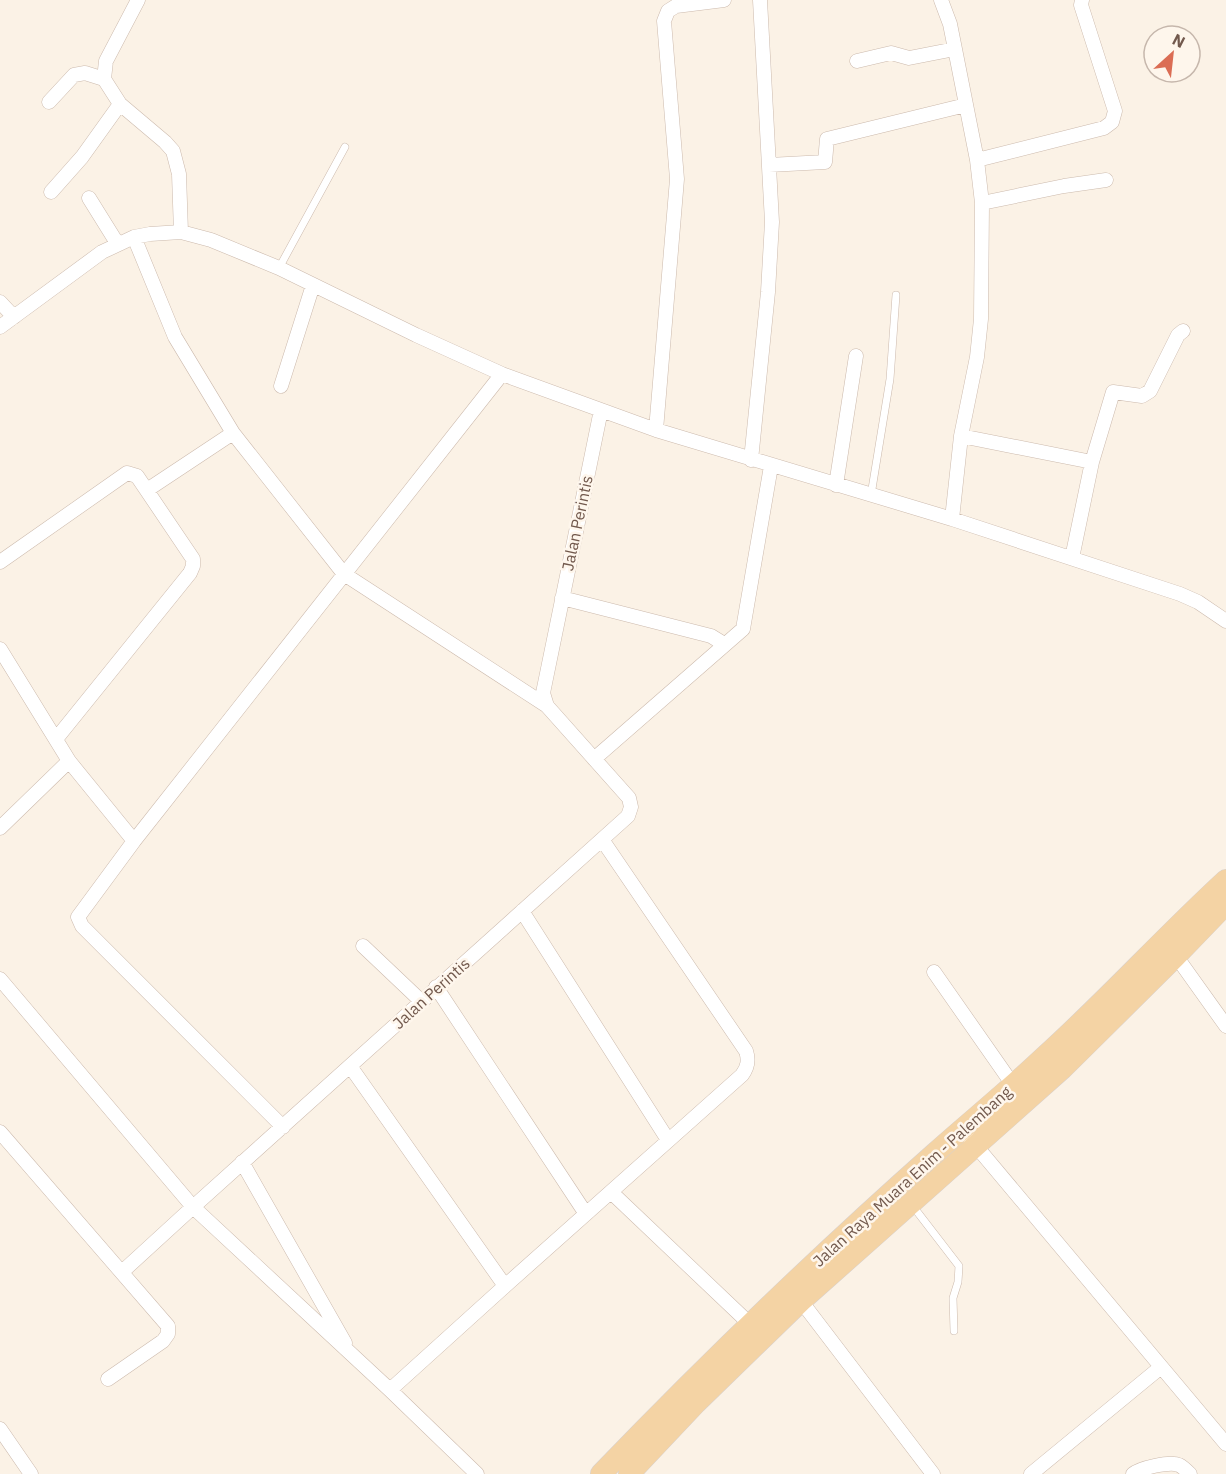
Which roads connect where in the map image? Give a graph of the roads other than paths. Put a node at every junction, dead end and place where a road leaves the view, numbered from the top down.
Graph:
1 (138, 0) edge
2 (724, 0) edge
3 (760, 0) edge
4 (942, 0) edge
5 (1082, 0) edge
6 (955, 49) junction
7 (857, 61) dead end
8 (104, 79) junction
9 (49, 102) dead end
10 (120, 104) junction
11 (966, 105) junction
12 (345, 147) dead end
13 (977, 160) junction
14 (769, 165) junction
15 (1106, 180) dead end
16 (51, 192) dead end
17 (89, 198) dead end
18 (982, 203) junction
19 (181, 232) junction
20 (134, 237) junction
21 (117, 243) junction
22 (279, 268) junction
23 (313, 285) junction
24 (896, 295) dead end
25 (0, 302) edge
26 (14, 317) junction
27 (0, 327) edge
28 (1183, 331) dead end
29 (856, 356) dead end
30 (502, 374) junction
31 (281, 386) dead end
32 (601, 410) junction
33 (656, 430) junction
34 (233, 433) junction
35 (961, 436) junction
36 (750, 460) junction
37 (1092, 462) junction
38 (771, 466) junction
39 (836, 485) junction
40 (147, 490) junction
41 (871, 495) junction
42 (952, 519) junction
43 (1072, 558) junction
44 (0, 562) edge
45 (344, 573) junction
46 (562, 597) junction
47 (1226, 621) edge
48 (724, 644) junction
49 (0, 650) edge
50 (547, 706) junction
51 (56, 739) junction
52 (594, 759) junction
53 (69, 761) junction
54 (0, 828) edge
55 (134, 841) junction
56 (603, 841) junction
57 (1226, 880) edge
58 (1226, 904) edge
59 (522, 911) junction
60 (363, 946) dead end
61 (1176, 956) junction
62 (934, 972) dead end
63 (0, 979) edge
64 (436, 987) junction
65 (421, 1001) junction
66 (1226, 1026) edge
67 (350, 1066) junction
68 (1013, 1085) junction
69 (283, 1126) junction
70 (961, 1130) junction
71 (0, 1132) edge
72 (668, 1140) junction
73 (976, 1146) junction
74 (242, 1162) junction
75 (611, 1192) junction
76 (910, 1203) junction
77 (193, 1207) junction
78 (586, 1214) junction
79 (122, 1272) junction
80 (505, 1286) junction
81 (801, 1301) junction
82 (751, 1325) junction
83 (954, 1331) dead end
84 (352, 1354) junction
85 (1161, 1367) junction
86 (108, 1379) dead end
87 (390, 1390) junction
88 (0, 1429) edge
89 (1226, 1444) edge
90 (31, 1474) edge
91 (477, 1474) edge
92 (601, 1474) edge
93 (629, 1474) edge
94 (933, 1474) edge
95 (1031, 1474) edge
96 (1133, 1474) edge
97 (1190, 1474) edge

1 - 8 street
2 - 33 street
3 - 14 street
4 - 6 street
5 - 13 street
6 - 7 street
6 - 11 street
8 - 9 street
8 - 10 street
10 - 16 street
10 - 19 street
11 - 13 street
11 - 14 street
12 - 22 lane
13 - 18 street
14 - 36 street
15 - 18 street
17 - 21 street
18 - 35 street
19 - 20 street
19 - 22 street
20 - 21 street
20 - 34 street
21 - 26 street
22 - 23 street
23 - 30 street
23 - 31 street
24 - 41 lane
25 - 26 street
26 - 27 street
28 - 37 street
29 - 39 street
30 - 32 street
30 - 45 street
32 - 33 street
32 - 46 street, Jalan Perintis
33 - 36 street
34 - 40 street
34 - 45 street
35 - 37 street
35 - 42 street
36 - 38 street
37 - 43 street
38 - 39 street
38 - 48 street
39 - 41 street
40 - 44 street
40 - 51 street
41 - 42 street
42 - 43 street
43 - 47 street
45 - 50 street
45 - 55 street
46 - 48 street
46 - 50 street, Jalan Perintis
48 - 52 street
49 - 51 street
50 - 52 street, Jalan Perintis
51 - 53 street
52 - 56 street, Jalan Perintis
53 - 54 street
53 - 55 street
55 - 69 street
56 - 59 street, Jalan Perintis
56 - 72 street
57 - 68 main road, Jalan Raya Muara Enim - Palembang
58 - 61 main road, Jalan Raya Muara Enim - Palembang
59 - 64 street, Jalan Perintis
59 - 72 street
60 - 65 street
61 - 66 street
61 - 73 main road, Jalan Raya Muara Enim - Palembang
62 - 68 street
63 - 77 street
64 - 65 street, Jalan Perintis
64 - 78 street
65 - 67 street, Jalan Perintis
67 - 69 street, Jalan Perintis
67 - 80 street
68 - 70 main road, Jalan Raya Muara Enim - Palembang
69 - 74 street, Jalan Perintis
70 - 73 street
70 - 82 main road, Jalan Raya Muara Enim - Palembang
71 - 79 street
72 - 75 street
73 - 76 main road, Jalan Raya Muara Enim - Palembang
73 - 85 street
74 - 77 street, Jalan Perintis
74 - 84 street
75 - 78 street
75 - 82 street
76 - 81 main road, Jalan Raya Muara Enim - Palembang
76 - 83 lane
77 - 79 street, Jalan Perintis
77 - 84 street
78 - 80 street
79 - 86 street
80 - 87 street
81 - 93 main road, Jalan Raya Muara Enim - Palembang
81 - 94 street
82 - 92 main road, Jalan Raya Muara Enim - Palembang
84 - 87 street
85 - 89 street
85 - 95 street
87 - 91 street
88 - 90 street
96 - 97 street

